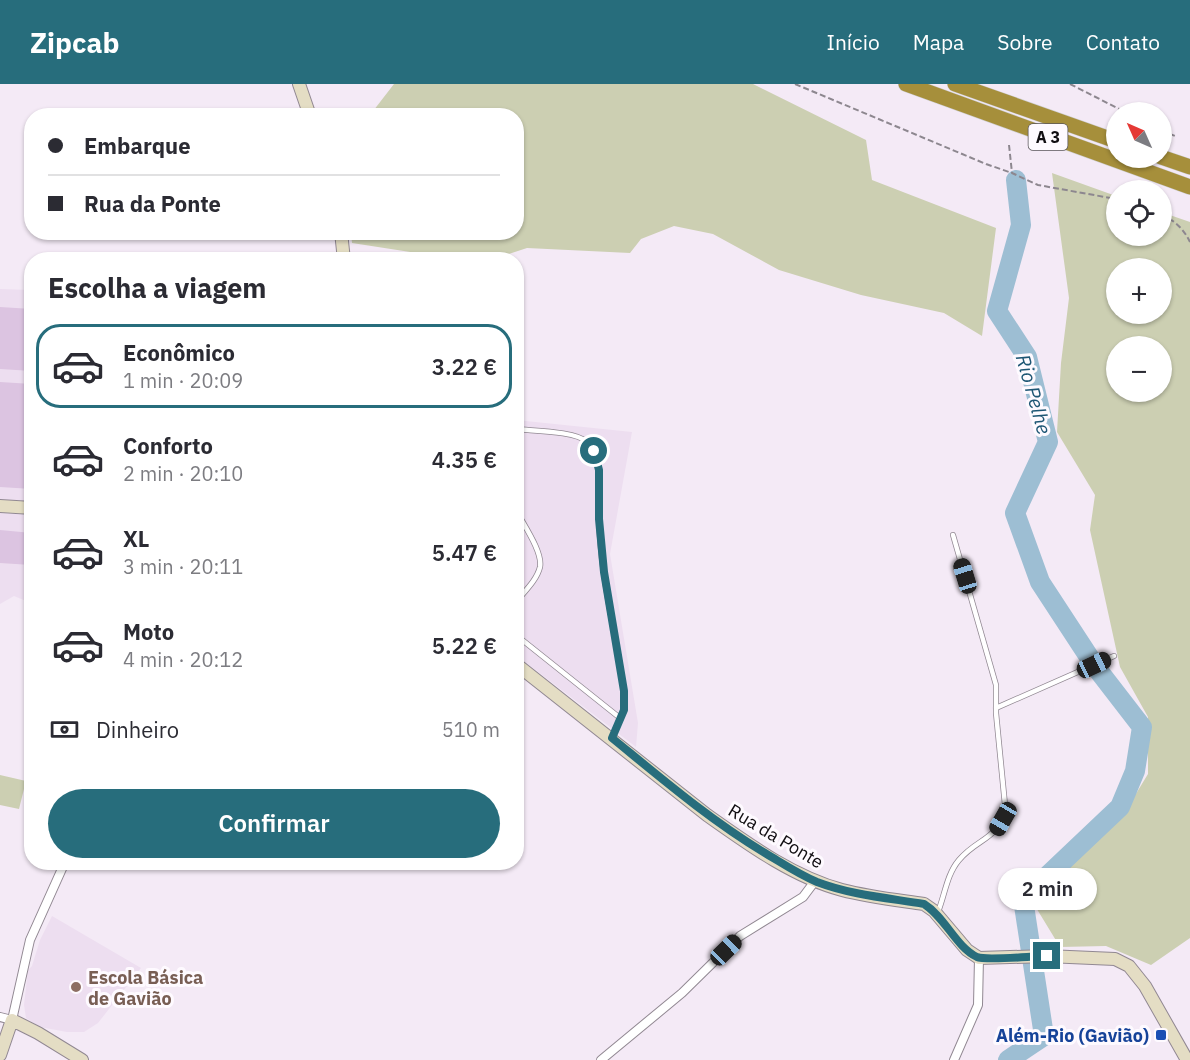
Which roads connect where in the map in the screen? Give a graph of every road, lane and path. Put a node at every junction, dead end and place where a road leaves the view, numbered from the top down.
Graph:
1 (299, 84) edge
2 (795, 84) edge
3 (906, 84) edge
4 (955, 84) edge
5 (1070, 84) edge
6 (1106, 102) edge
7 (307, 108) edge
8 (1172, 135) edge
9 (1175, 136) dead end
10 (1106, 137) edge
11 (1009, 145) dead end
12 (1172, 161) edge
13 (1190, 167) edge
14 (1012, 173) junction
15 (1190, 187) edge
16 (1106, 197) edge
17 (1172, 220) edge
18 (1190, 242) edge
19 (524, 430) edge
20 (0, 506) edge
21 (24, 508) edge
22 (524, 525) edge
23 (953, 536) dead end
24 (524, 592) edge
25 (524, 641) edge
26 (1114, 656) dead end
27 (524, 670) edge
28 (996, 708) junction
29 (620, 718) junction
30 (612, 738) junction
31 (61, 870) edge
32 (815, 881) junction
33 (938, 914) junction
34 (979, 958) junction
35 (6, 1019) edge
36 (0, 1055) edge
37 (82, 1060) edge
38 (601, 1060) edge
39 (954, 1060) edge
40 (1186, 1060) edge

1 - 7 street
2 - 14 path
3 - 15 highway, A 3
4 - 10 highway, A 3
5 - 6 path
8 - 9 path
11 - 14 path
12 - 13 highway
14 - 16 path
17 - 18 path
19 - 29 lane
20 - 21 street
22 - 24 lane
23 - 28 lane
25 - 29 lane
26 - 28 lane
27 - 30 street, Rua da Ponte
28 - 33 lane
29 - 30 lane
30 - 32 street, Rua da Ponte
31 - 35 street
32 - 33 street, Rua da Ponte
32 - 38 street
33 - 34 street, Rua da Ponte
34 - 39 street
34 - 40 street
35 - 36 street
35 - 37 street

